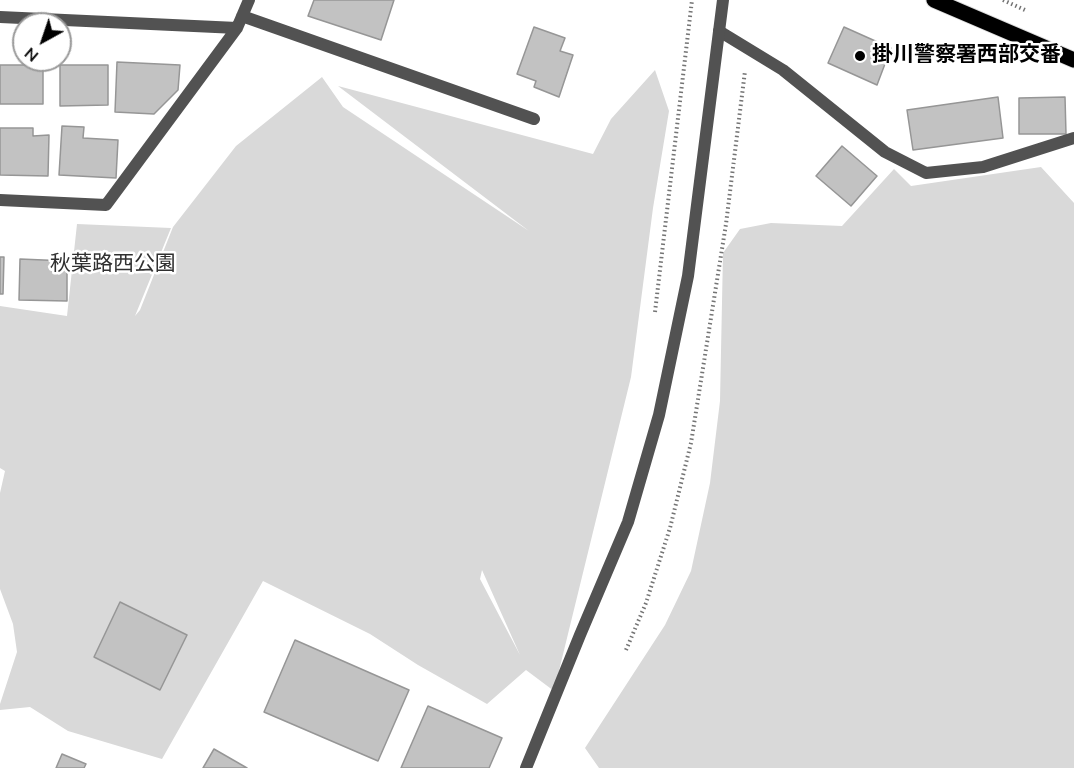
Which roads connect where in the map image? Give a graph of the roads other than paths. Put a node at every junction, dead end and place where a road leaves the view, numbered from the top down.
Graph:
1 (249, 0) edge
2 (723, 0) edge
3 (934, 0) edge
4 (242, 15) junction
5 (0, 17) edge
6 (237, 28) junction
7 (719, 31) junction
8 (1074, 60) edge
9 (534, 119) dead end
10 (1074, 138) edge
11 (0, 200) edge
12 (526, 768) edge

1 - 4 street
2 - 7 street
3 - 8 main road
4 - 6 street
4 - 9 street
5 - 6 street
6 - 11 street
7 - 10 street
7 - 12 street

